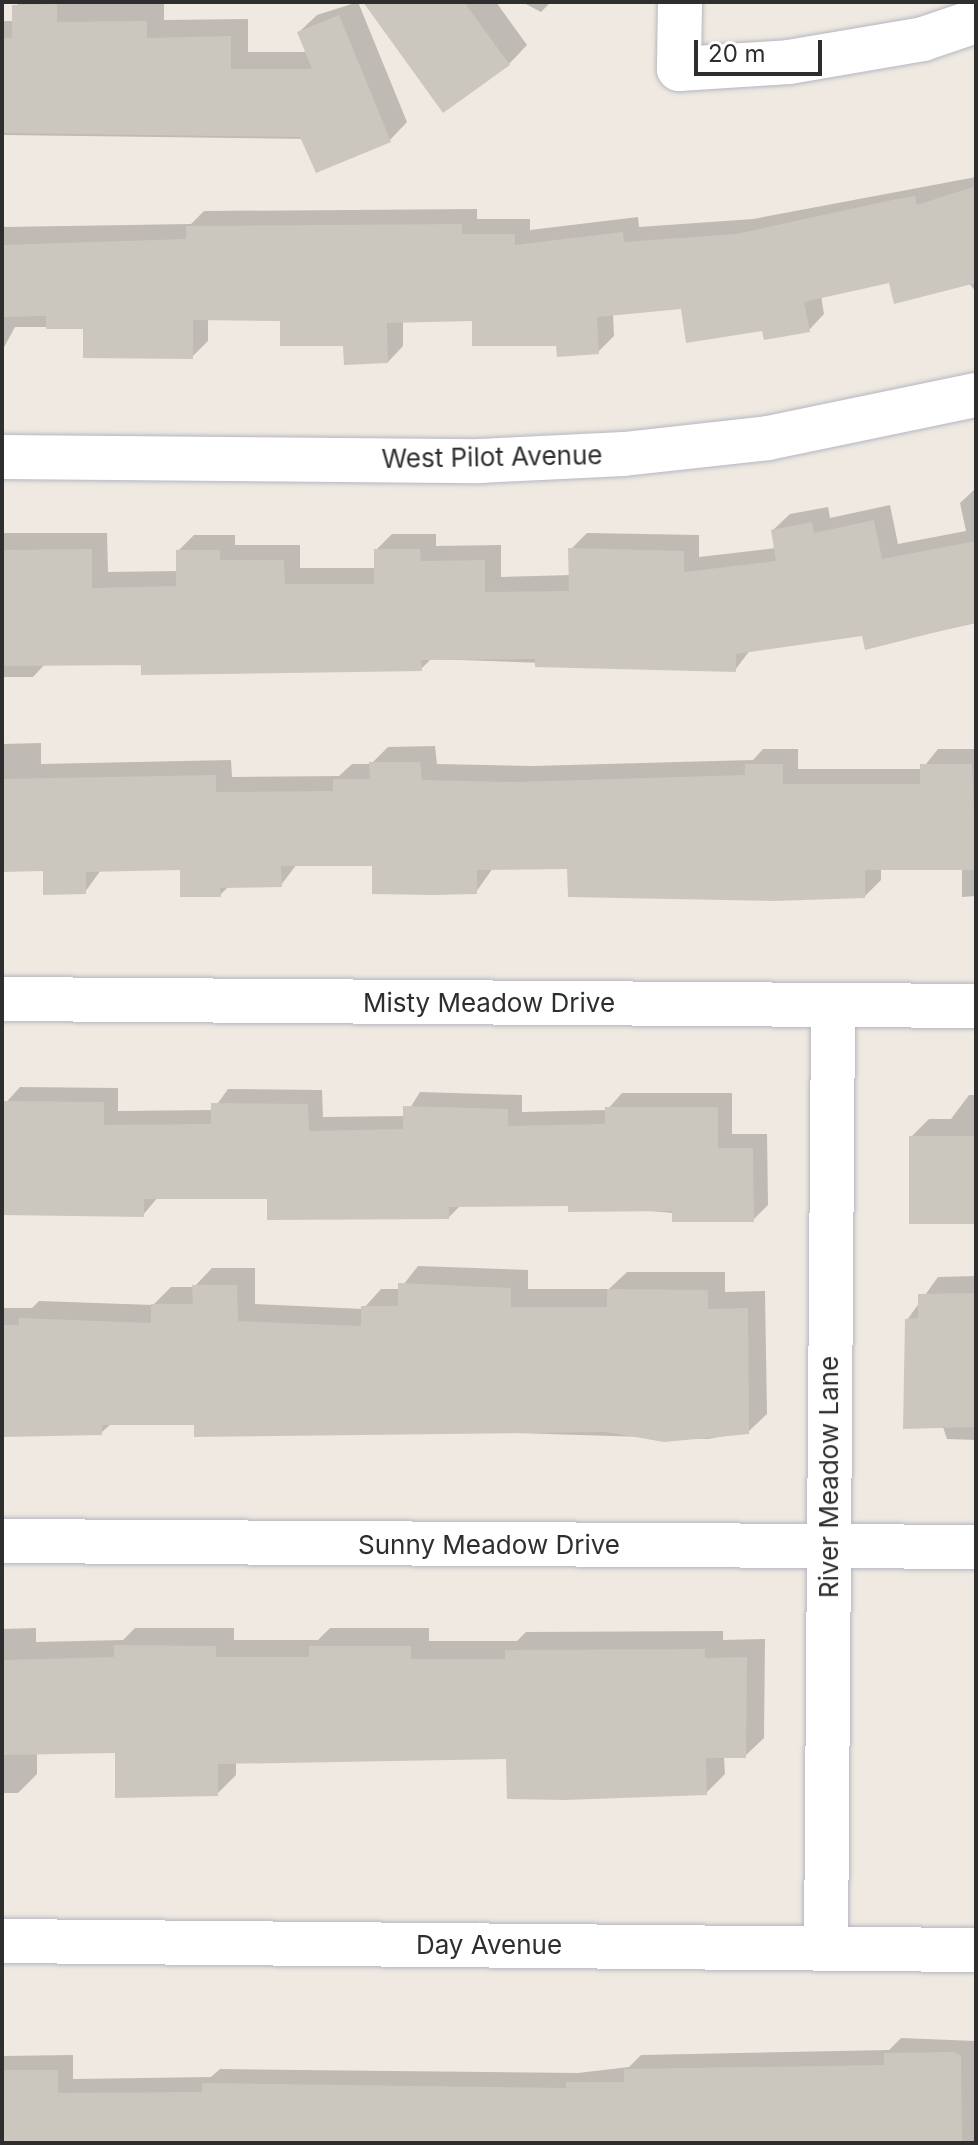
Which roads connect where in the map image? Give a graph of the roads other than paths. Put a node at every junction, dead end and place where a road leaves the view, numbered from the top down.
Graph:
1 (680, 2) edge
2 (976, 21) edge
3 (976, 395) edge
4 (2, 457) edge
5 (2, 999) edge
6 (833, 1006) junction
7 (976, 1006) edge
8 (2, 1541) edge
9 (976, 1547) edge
10 (829, 1548) junction
11 (2, 1941) edge
12 (826, 1948) junction
13 (976, 1950) edge

1 - 2 street
3 - 4 street, West Pilot Avenue
5 - 6 street, Misty Meadow Drive
6 - 7 street, Misty Meadow Drive
6 - 10 street, River Meadow Lane
8 - 10 street, Sunny Meadow Drive
9 - 10 street, Sunny Meadow Drive
10 - 12 street, River Meadow Lane
11 - 12 street, Day Avenue
12 - 13 street, Day Avenue

